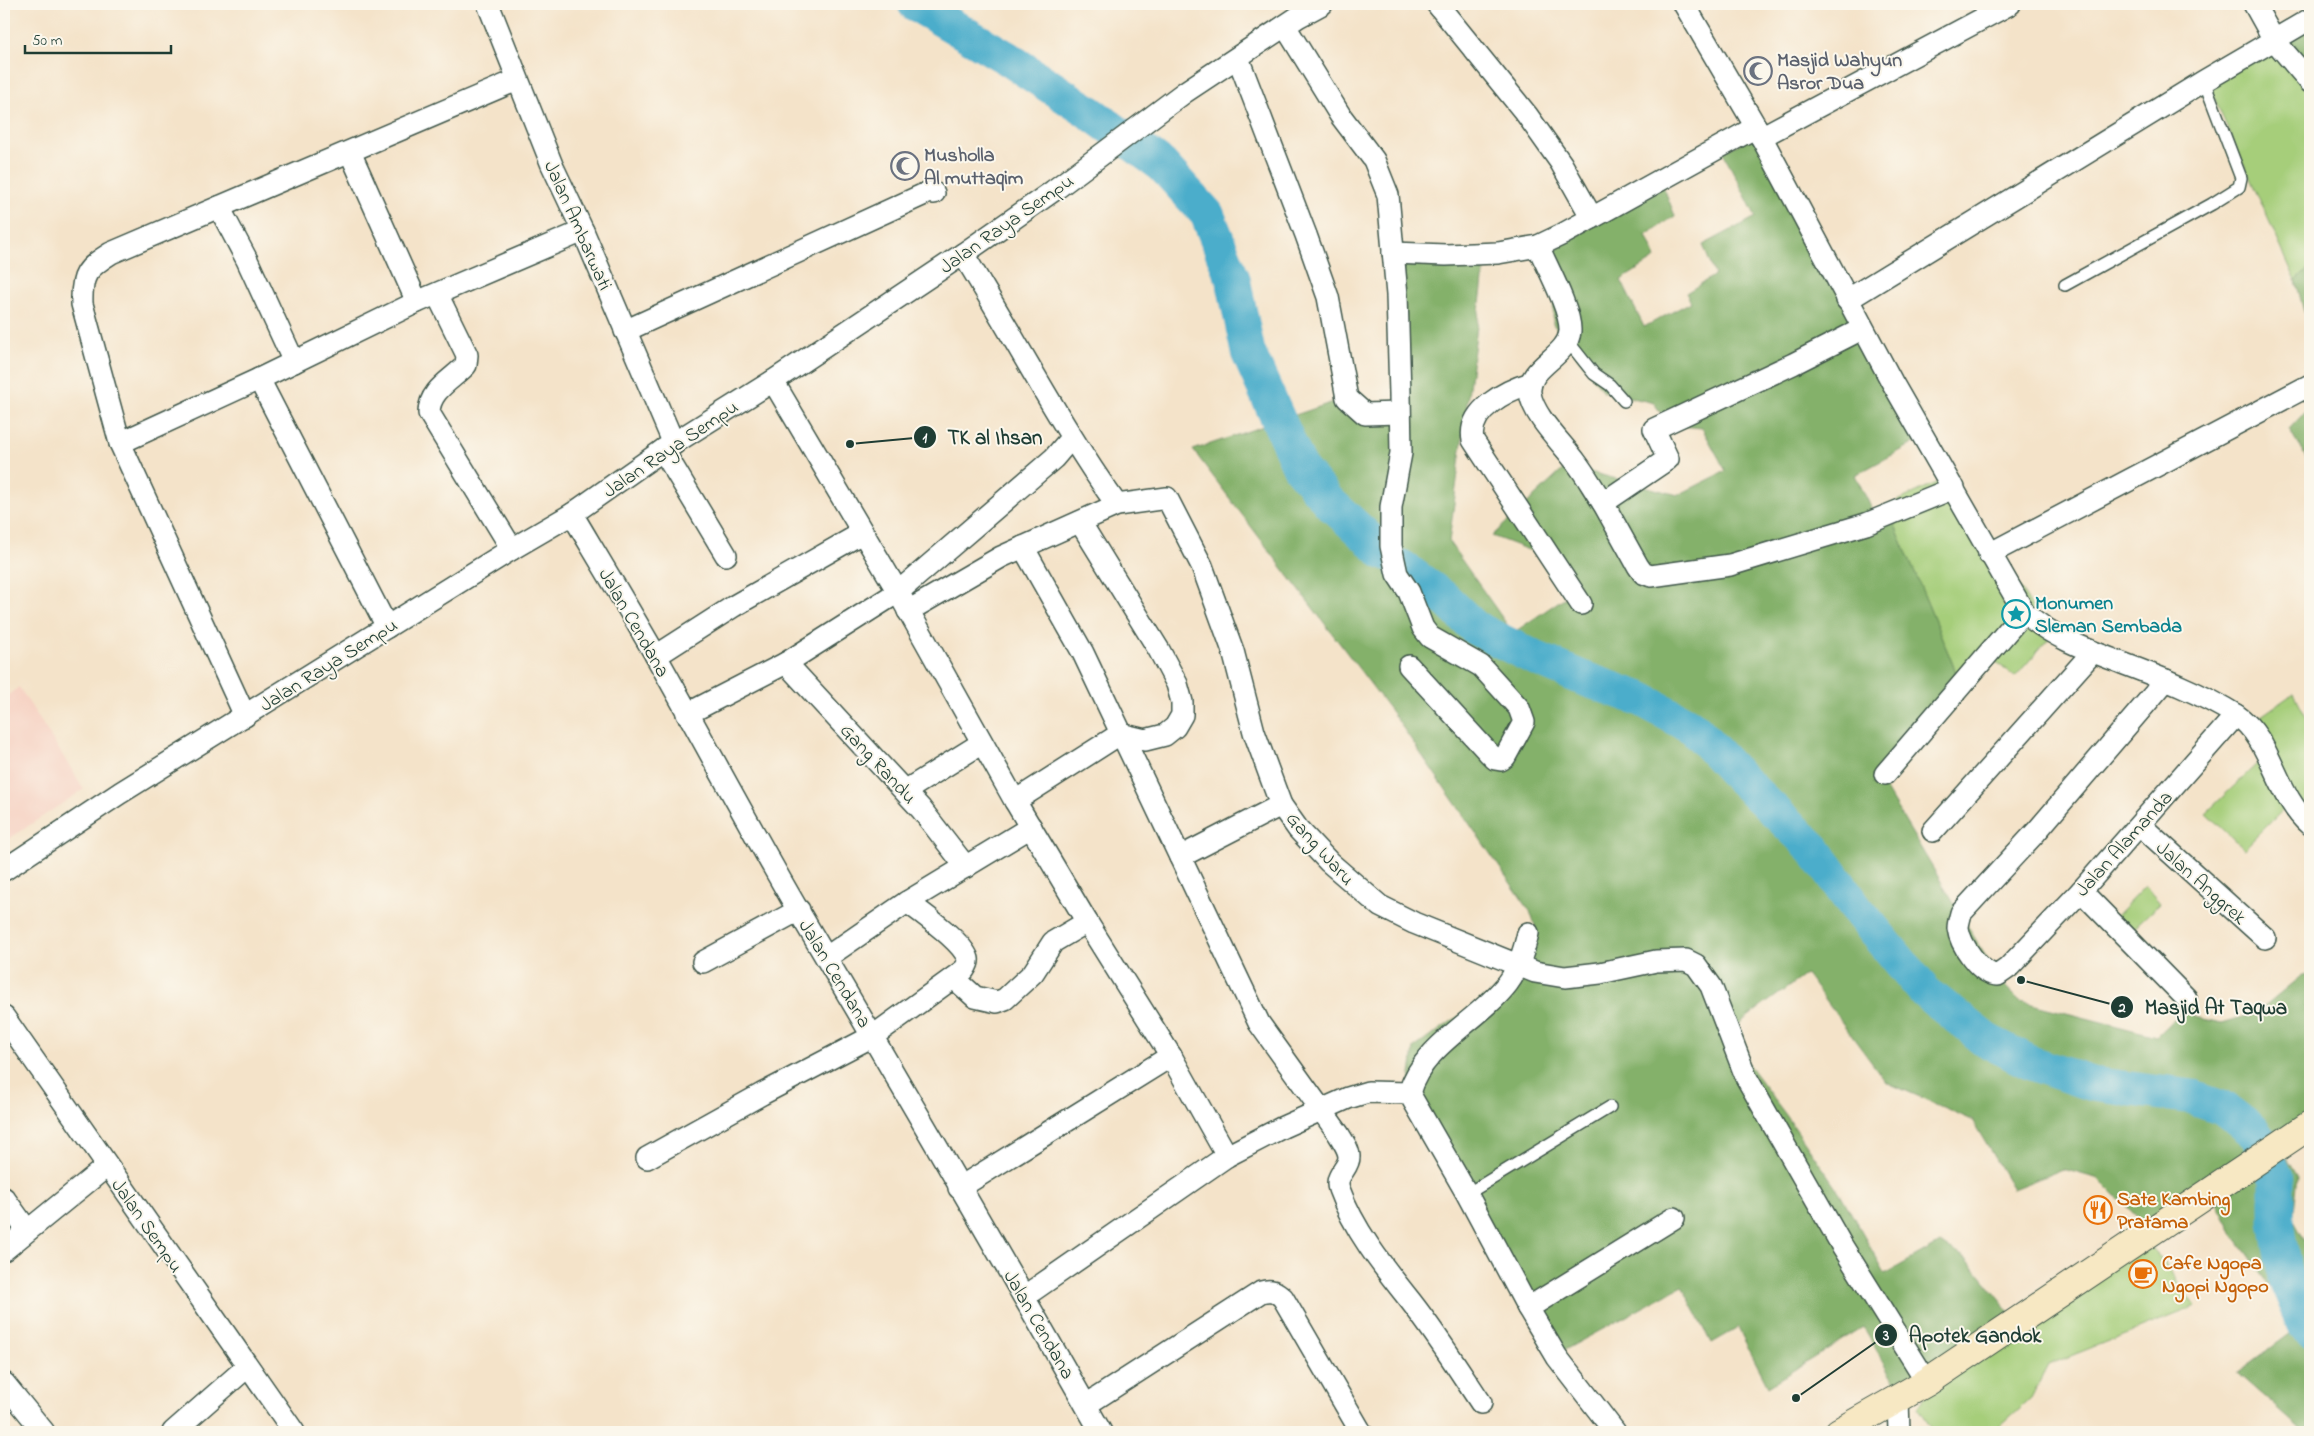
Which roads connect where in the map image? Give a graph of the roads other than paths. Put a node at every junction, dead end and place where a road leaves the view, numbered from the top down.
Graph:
1 (488, 4) edge
2 (1322, 4) edge
3 (1437, 4) edge
4 (1684, 4) edge
5 (2010, 4) edge
6 (2254, 4) edge
7 (1292, 16) edge
8 (2310, 19) edge
9 (2274, 40) junction
10 (1238, 58) junction
11 (517, 80) junction
12 (2204, 81) junction
13 (2310, 82) edge
14 (1758, 132) junction
15 (350, 152) junction
16 (934, 192) dead end
17 (219, 207) junction
18 (1592, 218) junction
19 (583, 230) junction
20 (1538, 246) junction
21 (1393, 253) junction
22 (963, 254) junction
23 (2065, 285) dead end
24 (437, 294) junction
25 (1847, 300) junction
26 (417, 302) junction
27 (1862, 329) junction
28 (625, 331) junction
29 (1568, 340) junction
30 (294, 362) junction
31 (259, 379) junction
32 (772, 381) junction
33 (1531, 383) junction
34 (2310, 384) edge
35 (1624, 401) dead end
36 (1399, 413) junction
37 (1071, 438) junction
38 (120, 443) junction
39 (669, 447) junction
40 (1954, 488) junction
41 (1603, 503) junction
42 (1117, 505) junction
43 (572, 514) junction
44 (1080, 522) junction
45 (862, 533) junction
46 (1023, 547) junction
47 (512, 549) junction
48 (1989, 554) junction
49 (726, 555) dead end
50 (903, 601) junction
51 (1581, 604) dead end
52 (2024, 612) junction
53 (387, 627) junction
54 (2093, 652) junction
55 (656, 656) junction
56 (786, 663) junction
57 (1409, 666) dead end
58 (2166, 680) junction
59 (687, 714) junction
60 (2236, 715) junction
61 (246, 716) junction
62 (1120, 734) junction
63 (982, 743) junction
64 (1885, 774) dead end
65 (905, 791) junction
66 (1015, 801) junction
67 (1281, 804) junction
68 (2140, 825) junction
69 (2310, 825) edge
70 (1031, 826) junction
71 (1933, 831) dead end
72 (1180, 857) junction
73 (966, 867) junction
74 (4, 870) edge
75 (2081, 891) junction
76 (907, 902) junction
77 (799, 910) junction
78 (1087, 922) junction
79 (1528, 933) dead end
80 (2265, 938) dead end
81 (827, 957) junction
82 (703, 962) dead end
83 (1519, 965) junction
84 (954, 978) junction
85 (2186, 998) dead end
86 (4, 1017) edge
87 (873, 1036) junction
88 (1171, 1056) junction
89 (1409, 1093) junction
90 (1610, 1107) dead end
91 (1322, 1111) junction
92 (2310, 1125) edge
93 (1227, 1156) junction
94 (647, 1158) dead end
95 (108, 1166) junction
96 (959, 1188) junction
97 (1467, 1194) junction
98 (4, 1198) edge
99 (1674, 1218) dead end
100 (27, 1230) junction
101 (4, 1250) edge
102 (1025, 1296) junction
103 (1528, 1308) junction
104 (247, 1367) junction
105 (1927, 1382) junction
106 (4, 1383) edge
107 (1898, 1399) junction
108 (1481, 1403) dead end
109 (1086, 1405) junction
110 (1850, 1426) edge
111 (44, 1432) edge
112 (173, 1432) edge
113 (294, 1432) edge
114 (1101, 1432) edge
115 (1361, 1432) edge
116 (1615, 1432) edge
117 (1890, 1432) edge
118 (1899, 1432) edge

1 - 11 street, Jalan Ambarwati
2 - 7 street, Jalan Raya Sempu
3 - 18 street
4 - 14 street
5 - 14 street
6 - 9 street
7 - 10 street, Jalan Raya Sempu
7 - 21 street
8 - 9 street
9 - 12 street
9 - 13 street
10 - 22 street, Jalan Raya Sempu
10 - 36 street
11 - 15 street
11 - 19 street, Jalan Ambarwati
12 - 23 lane
12 - 25 street
14 - 18 street
14 - 25 street
15 - 17 street
15 - 26 street
16 - 28 street
17 - 30 street
17 - 38 street
18 - 20 street
19 - 24 street
19 - 28 street, Jalan Ambarwati
20 - 21 street
20 - 29 street
21 - 36 street
22 - 32 street, Jalan Raya Sempu
22 - 37 street
24 - 26 street
24 - 47 street
25 - 27 street
26 - 30 street
27 - 40 street
27 - 41 street
28 - 39 street, Jalan Ambarwati
29 - 33 street
29 - 35 lane
30 - 31 street
31 - 38 street
31 - 53 street
32 - 39 street, Jalan Raya Sempu
32 - 45 street
33 - 41 street
33 - 51 street
34 - 48 street
36 - 57 street
37 - 42 street
37 - 50 street
38 - 61 street
39 - 43 street, Jalan Raya Sempu
39 - 49 street, Jalan Ambarwati
40 - 41 street
40 - 48 street
42 - 44 street
42 - 67 street, Gang Waru
43 - 47 street, Jalan Raya Sempu
43 - 55 street, Jalan Cendana
44 - 46 street
44 - 62 street
45 - 50 street
45 - 55 street
46 - 50 street
46 - 62 street
47 - 53 street, Jalan Raya Sempu
48 - 52 street
50 - 56 street
50 - 63 street
52 - 54 street
52 - 64 street
53 - 61 street, Jalan Raya Sempu
54 - 58 street
54 - 71 street
55 - 59 street, Jalan Cendana
56 - 59 street
56 - 65 street, Gang Randu
58 - 60 street
58 - 75 street, Jalan Alamanda
59 - 77 street, Jalan Cendana
60 - 68 street, Jalan Alamanda
60 - 69 street
61 - 74 street, Jalan Raya Sempu
62 - 66 street
62 - 72 street
63 - 65 street
63 - 66 street
65 - 73 street, Gang Randu
66 - 70 street
67 - 72 street
67 - 83 street, Gang Waru
68 - 75 street, Jalan Alamanda
68 - 80 street, Jalan Anggrek
70 - 73 street
70 - 78 street
72 - 91 street
73 - 76 street
75 - 85 street
76 - 81 street
76 - 84 street
77 - 81 street, Jalan Cendana
77 - 82 street
78 - 84 street
78 - 88 street
79 - 83 street
81 - 87 street, Jalan Cendana
83 - 89 street
83 - 105 street, Gang Waru
84 - 87 street
86 - 95 street, Jalan Sempu
87 - 94 street
87 - 96 street, Jalan Cendana
88 - 93 street
88 - 96 street
89 - 91 street
89 - 97 street
90 - 97 lane
91 - 93 street
91 - 108 street
92 - 105 street
93 - 102 street
95 - 100 street
95 - 104 street, Jalan Sempu
96 - 102 street, Jalan Cendana
97 - 103 street
98 - 100 street
99 - 103 street
100 - 101 street
102 - 109 street, Jalan Cendana
103 - 116 street
104 - 112 street
104 - 113 street, Jalan Sempu
105 - 107 street
106 - 111 street
107 - 110 street
107 - 118 street
109 - 114 street, Jalan Cendana
109 - 115 street
110 - 117 street

